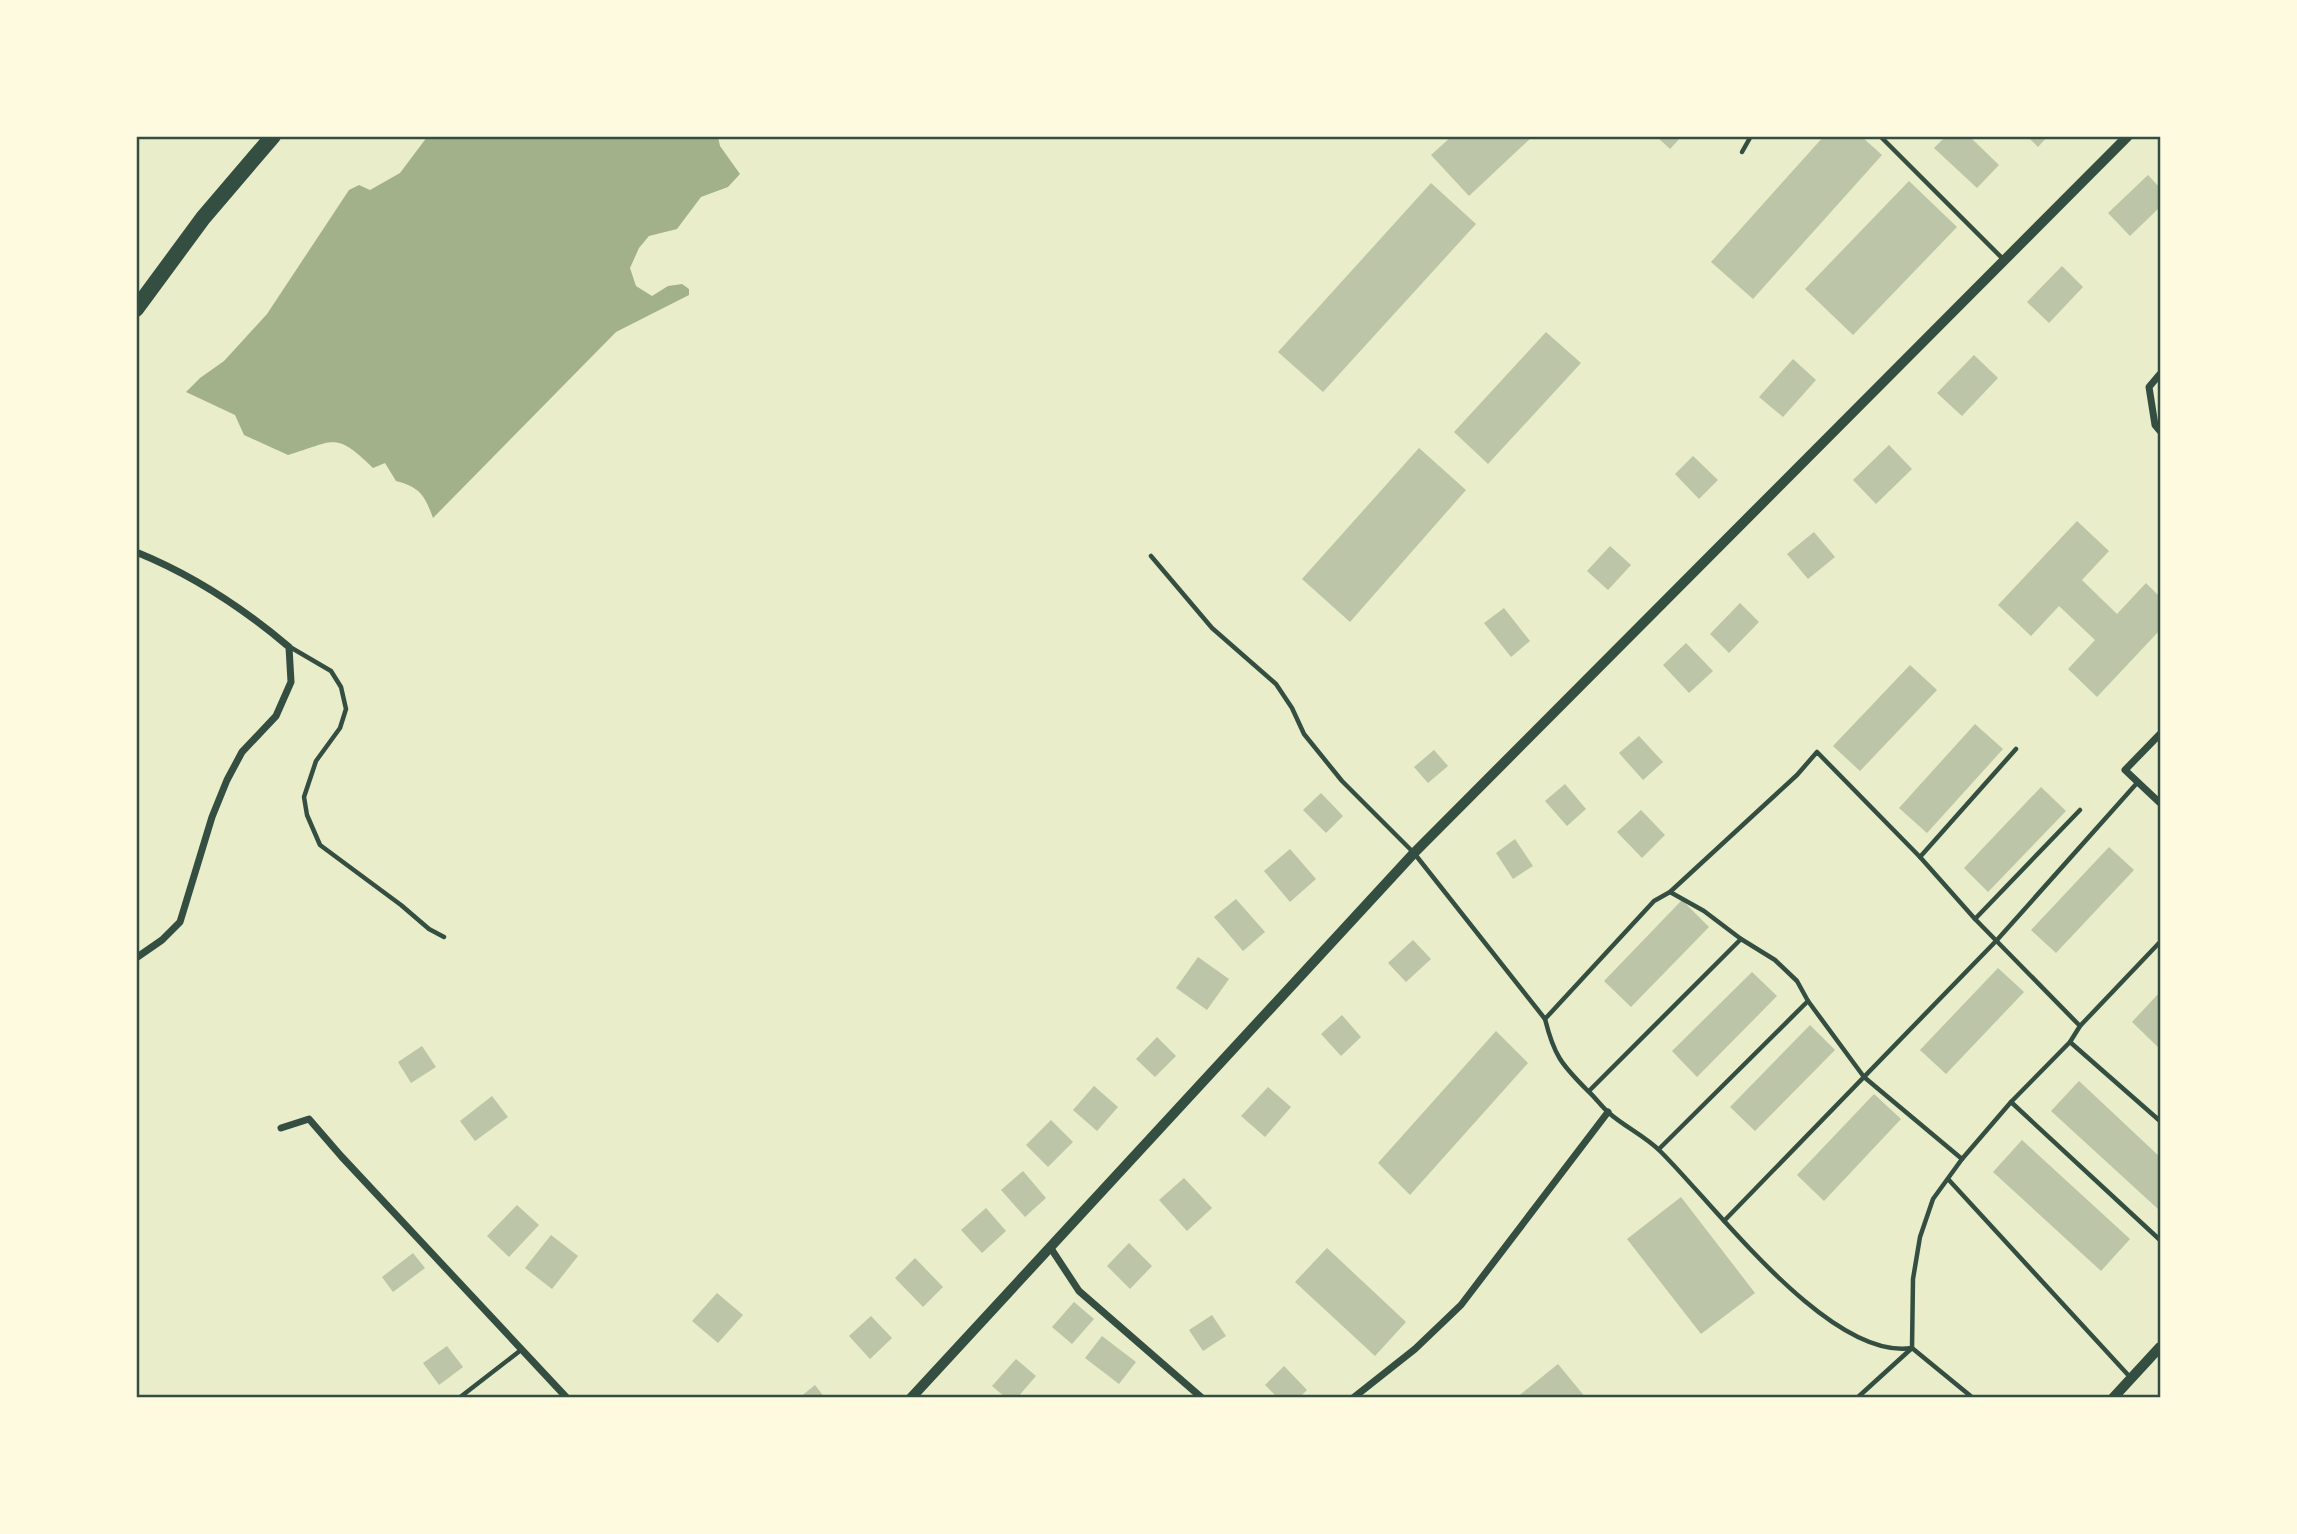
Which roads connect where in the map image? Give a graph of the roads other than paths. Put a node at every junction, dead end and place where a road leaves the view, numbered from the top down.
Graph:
1 (273, 136) edge
2 (1751, 136) edge
3 (1880, 136) edge
4 (2128, 136) edge
5 (1742, 152) dead end
6 (2005, 261) junction
7 (136, 309) edge
8 (2161, 374) edge
9 (2161, 431) edge
10 (136, 552) edge
11 (1151, 556) dead end
12 (289, 647) junction
13 (2161, 734) edge
14 (2016, 749) dead end
15 (2138, 782) junction
16 (2161, 803) edge
17 (2080, 810) dead end
18 (1414, 853) junction
19 (1920, 857) junction
20 (1670, 892) junction
21 (1975, 919) junction
22 (444, 937) dead end
23 (1741, 939) junction
24 (1997, 940) junction
25 (2161, 942) edge
26 (136, 958) edge
27 (1808, 1001) junction
28 (1545, 1019) junction
29 (2080, 1026) junction
30 (2070, 1042) junction
31 (1864, 1077) junction
32 (1589, 1091) junction
33 (2011, 1102) junction
34 (1608, 1112) junction
35 (2161, 1121) edge
36 (281, 1128) dead end
37 (1658, 1149) junction
38 (1962, 1158) junction
39 (1948, 1179) junction
40 (1724, 1221) junction
41 (2161, 1240) edge
42 (1050, 1247) junction
43 (2161, 1347) edge
44 (522, 1349) junction
45 (1912, 1349) junction
46 (2131, 1378) junction
47 (459, 1398) edge
48 (567, 1398) edge
49 (911, 1398) edge
50 (1202, 1398) edge
51 (1353, 1398) edge
52 (1857, 1398) edge
53 (1973, 1398) edge
54 (2113, 1398) edge

1 - 7 highway
2 - 5 lane
3 - 6 lane
4 - 6 street
6 - 18 street
8 - 9 street
10 - 12 street
11 - 18 lane
12 - 22 lane
12 - 26 street
13 - 15 street
14 - 19 lane
15 - 16 street
15 - 24 lane
17 - 21 lane
18 - 28 lane
18 - 42 street
19 - 20 lane
19 - 21 lane
20 - 23 lane
20 - 28 lane
21 - 24 lane
23 - 27 lane
23 - 32 lane
24 - 29 lane
24 - 31 lane
25 - 29 lane
27 - 31 lane
27 - 37 lane
28 - 32 lane
29 - 30 lane
30 - 33 lane
30 - 35 lane
31 - 38 lane
31 - 40 lane
32 - 34 lane
33 - 38 lane
33 - 41 lane
34 - 37 lane
34 - 51 street
36 - 44 street
37 - 40 lane
38 - 39 lane
39 - 45 lane
39 - 46 lane
40 - 45 lane
42 - 49 street
42 - 50 street
43 - 46 street
44 - 47 lane
44 - 48 street
45 - 52 lane
45 - 53 lane
46 - 54 street

